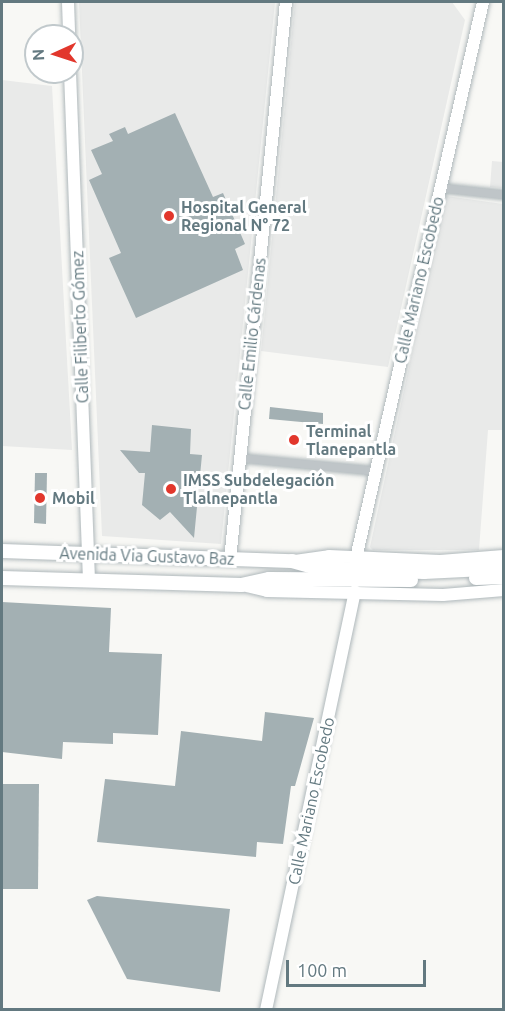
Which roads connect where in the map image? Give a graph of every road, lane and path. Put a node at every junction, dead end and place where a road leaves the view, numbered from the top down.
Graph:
1 (68, 2) edge
2 (286, 2) edge
3 (483, 2) edge
4 (69, 24) edge
5 (70, 84) edge
6 (440, 188) junction
7 (504, 195) edge
8 (239, 458) junction
9 (375, 471) junction
10 (2, 551) edge
11 (88, 554) junction
12 (504, 556) edge
13 (356, 558) junction
14 (230, 560) junction
15 (292, 561) junction
16 (504, 568) edge
17 (343, 574) junction
18 (504, 577) edge
19 (2, 578) edge
20 (89, 581) junction
21 (240, 585) junction
22 (504, 590) edge
23 (356, 591) junction
24 (266, 1010) edge

1 - 4 street
2 - 8 street, Calle Emilio Cárdenas
3 - 6 street, Calle Mariano Escobedo
5 - 11 street, Calle Filiberto Gómez
6 - 7 street
6 - 9 street, Calle Mariano Escobedo
8 - 9 street
8 - 14 street, Calle Emilio Cárdenas
9 - 13 street, Calle Mariano Escobedo
10 - 11 main road, Avenida Via Gustavo Baz
11 - 14 main road, Avenida Via Gustavo Baz
11 - 20 street, Calle Filiberto Gómez
12 - 13 street, Avenida Via Gustavo Baz
13 - 15 street, Avenida Via Gustavo Baz
14 - 15 main road, Avenida Via Gustavo Baz
15 - 17 main road, Avenida Via Gustavo Baz
16 - 17 main road, Avenida Via Gustavo Baz
17 - 18 main road, Avenida Via Gustavo Baz
17 - 21 main road, Avenida Via Gustavo Baz
19 - 20 main road, Avenida Via Gustavo Baz
20 - 21 main road, Avenida Via Gustavo Baz
21 - 23 street, Avenida Via Gustavo Baz
22 - 23 street, Avenida Via Gustavo Baz
23 - 24 street, Calle Mariano Escobedo

